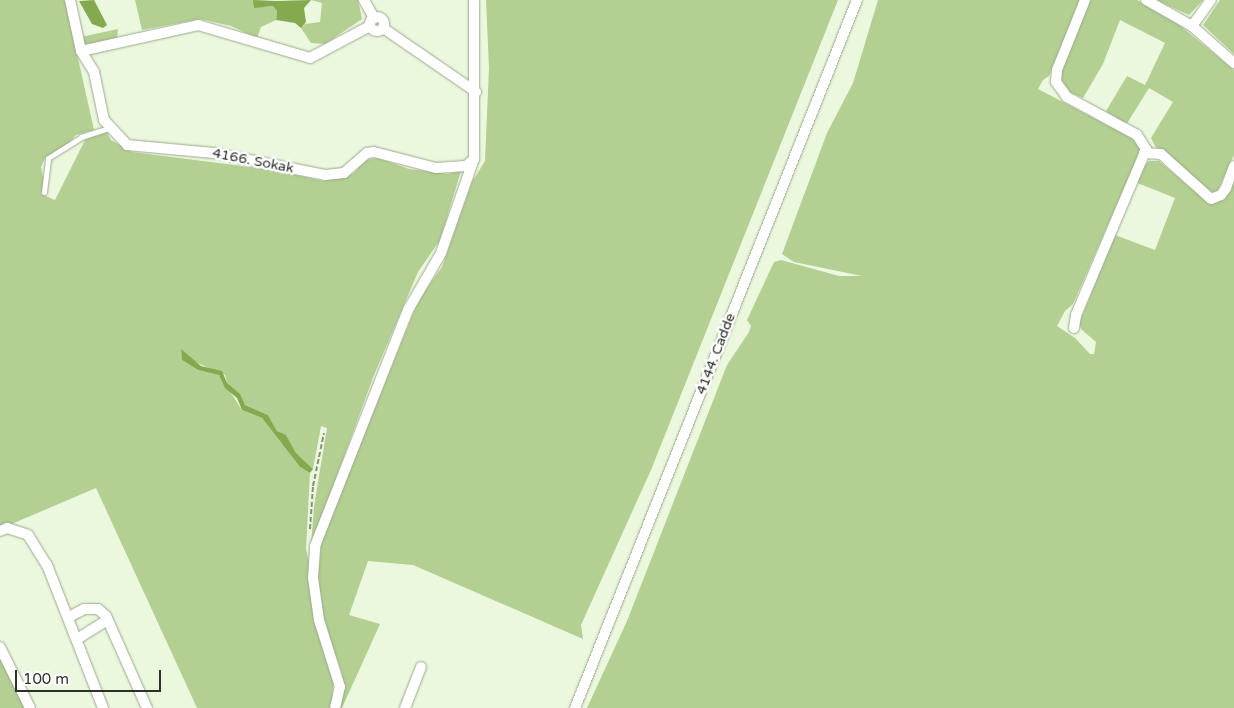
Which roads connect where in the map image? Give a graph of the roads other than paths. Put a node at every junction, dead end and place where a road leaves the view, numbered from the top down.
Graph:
1 (70, 0) edge
2 (364, 0) edge
3 (474, 0) edge
4 (857, 0) edge
5 (1084, 0) edge
6 (1146, 0) edge
7 (1211, 0) edge
8 (372, 22) junction
9 (1192, 26) junction
10 (81, 51) junction
11 (1234, 63) edge
12 (476, 92) junction
13 (109, 128) junction
14 (1144, 152) junction
15 (474, 160) junction
16 (1234, 166) edge
17 (44, 192) dead end
18 (1074, 328) dead end
19 (0, 531) edge
20 (69, 617) junction
21 (108, 620) junction
22 (77, 639) junction
23 (0, 647) edge
24 (421, 667) dead end
25 (30, 708) edge
26 (103, 708) edge
27 (146, 708) edge
28 (335, 708) edge
29 (405, 708) edge
30 (575, 708) edge

1 - 10 street, 4166. Sokak
2 - 8 street
3 - 12 street
4 - 30 street, 4144. Cadde
5 - 14 street
6 - 9 street
7 - 9 street
8 - 10 street
8 - 12 street
9 - 11 street
10 - 13 street, 4166. Sokak
12 - 15 street
13 - 15 street, 4166. Sokak
13 - 17 lane
14 - 16 street
14 - 18 street
15 - 28 street
19 - 20 street
20 - 21 street
20 - 22 street
21 - 22 street
21 - 27 street
22 - 26 street
23 - 25 street
24 - 29 street

